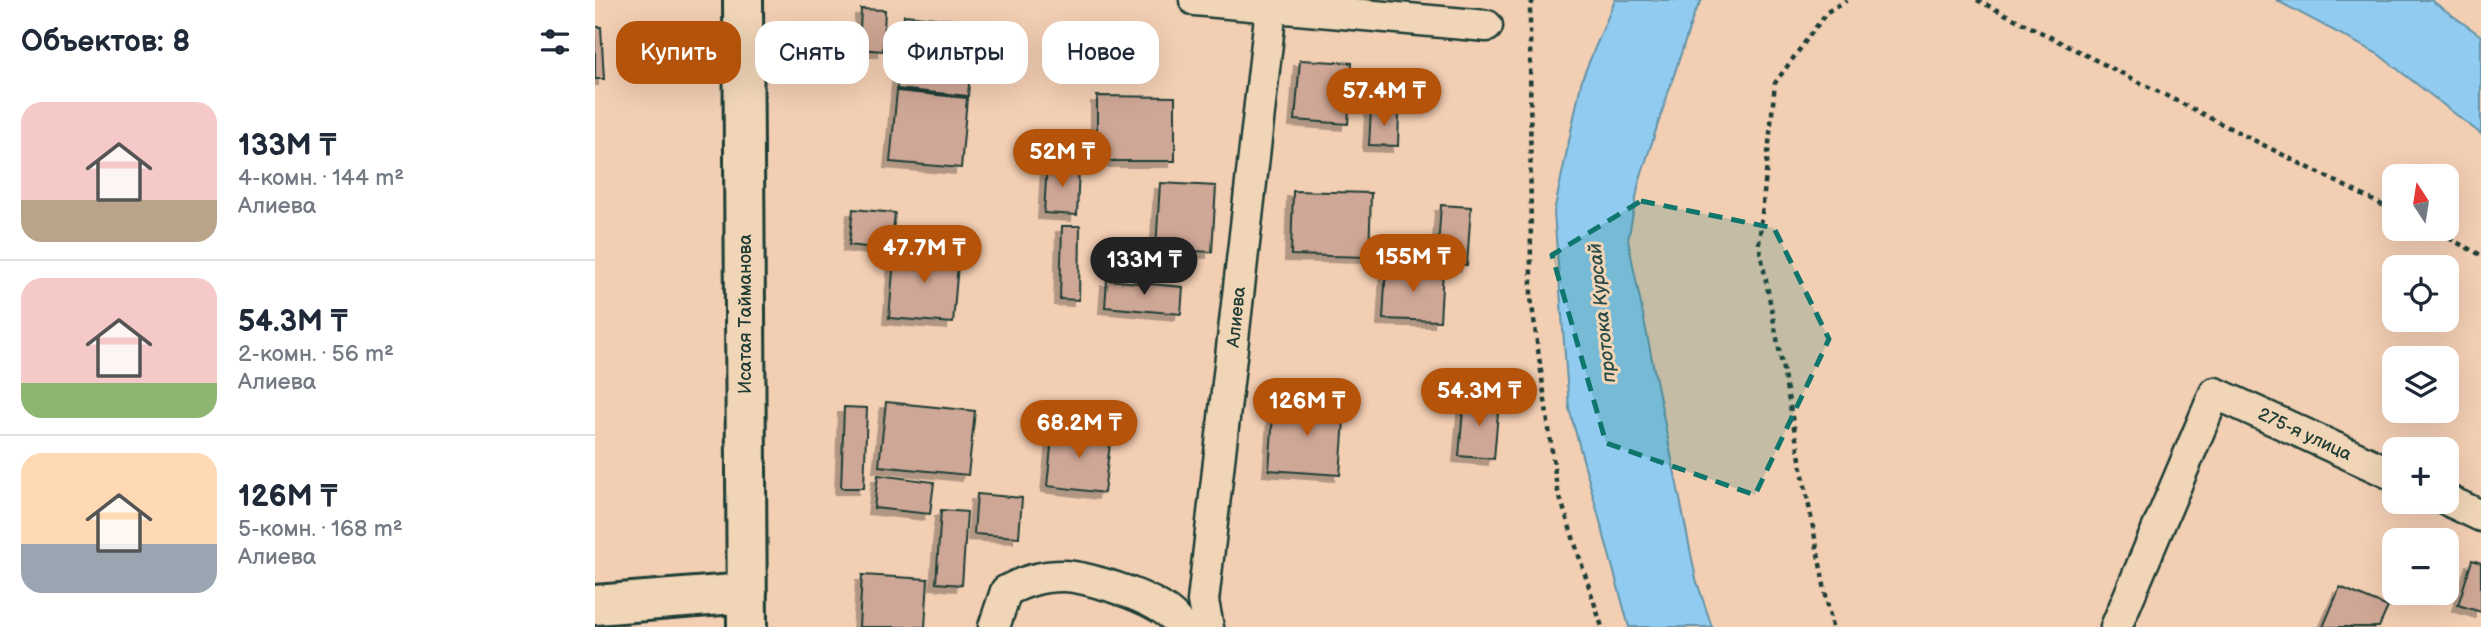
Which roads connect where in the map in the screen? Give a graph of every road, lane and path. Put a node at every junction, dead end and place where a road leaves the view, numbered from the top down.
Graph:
1 (743, 0) edge
2 (1195, 0) edge
3 (1533, 0) edge
4 (1847, 0) edge
5 (1977, 0) edge
6 (1271, 8) junction
7 (1487, 26) dead end
8 (2382, 205) edge
9 (2456, 242) edge
10 (2481, 255) edge
11 (2382, 470) edge
12 (2459, 506) edge
13 (2481, 516) edge
14 (595, 605) edge
15 (747, 610) edge
16 (994, 627) edge
17 (1179, 627) edge
18 (1208, 627) edge
19 (1602, 627) edge
20 (1832, 627) edge
21 (2116, 627) edge

1 - 15 street, Исатая Тайманова
2 - 6 street
3 - 19 path
4 - 20 path
5 - 8 path
6 - 7 street
6 - 18 street, Алиева
9 - 10 path
11 - 21 street, 275-я улица
12 - 13 street
14 - 15 street
16 - 17 street

